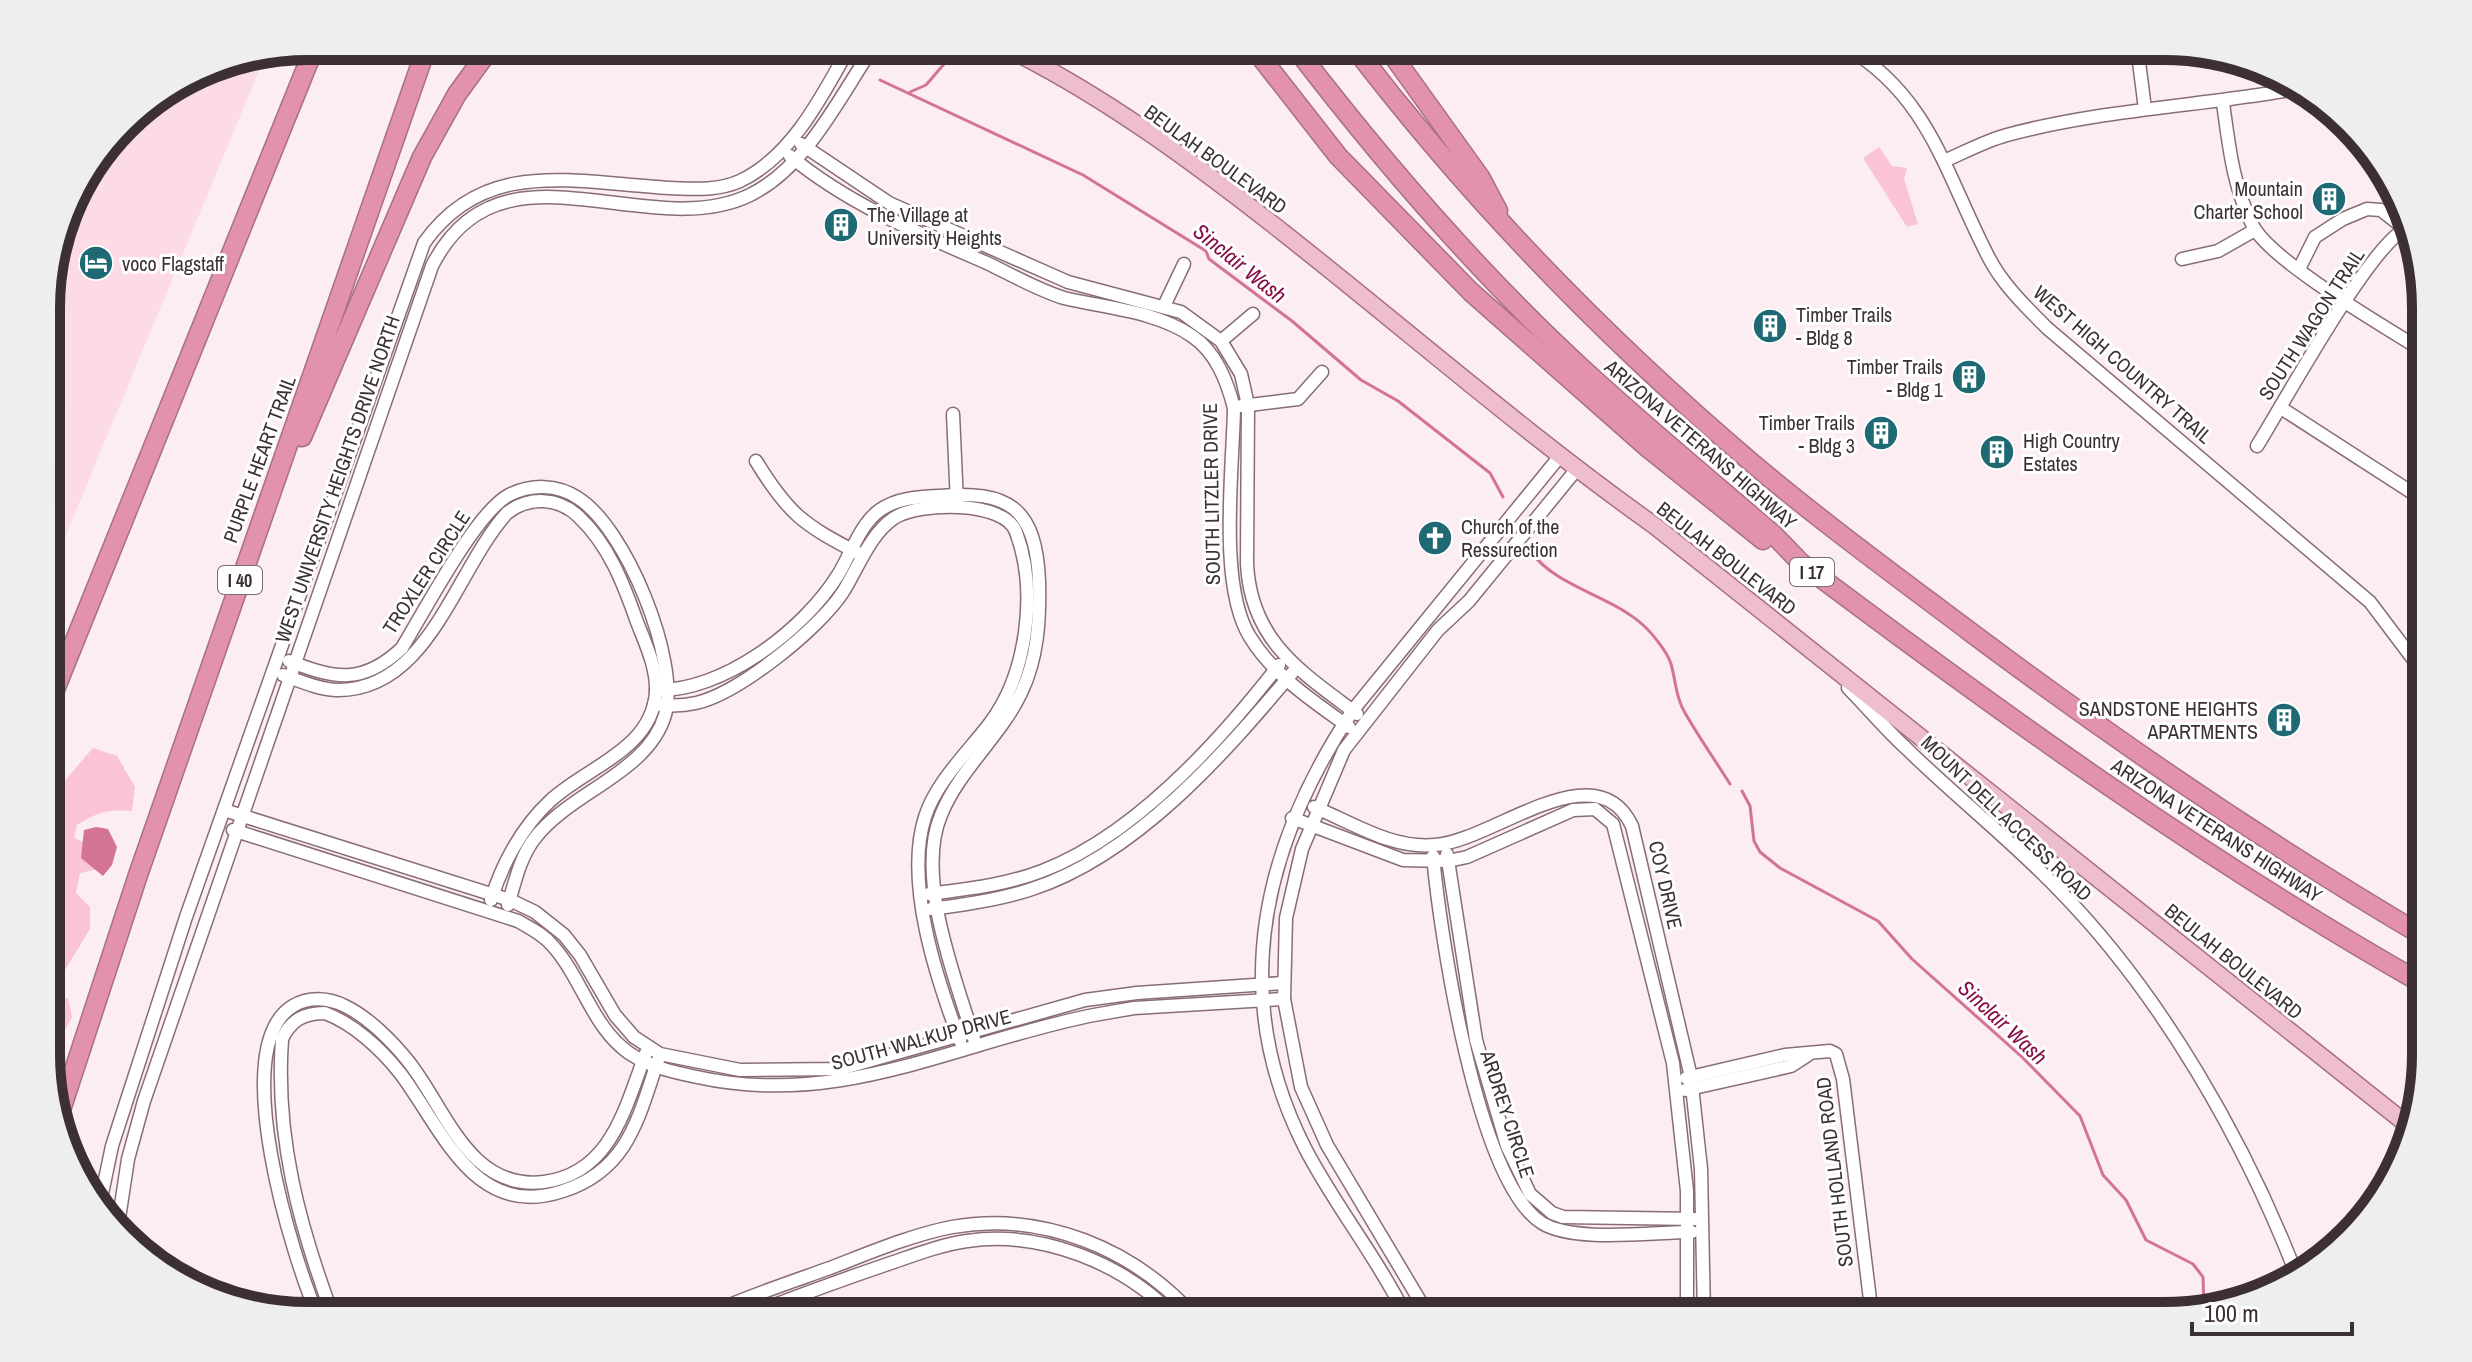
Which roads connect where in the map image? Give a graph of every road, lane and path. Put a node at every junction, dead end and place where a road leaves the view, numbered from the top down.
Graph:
1 (309, 60) edge
2 (422, 60) edge
3 (482, 60) edge
4 (842, 60) edge
5 (865, 60) edge
6 (1027, 60) edge
7 (1249, 60) edge
8 (1263, 60) edge
9 (1306, 60) edge
10 (1364, 60) edge
11 (1396, 60) edge
12 (1867, 60) edge
13 (2139, 60) edge
14 (2285, 91) edge
15 (1294, 101) junction
16 (2223, 103) junction
17 (2145, 109) junction
18 (792, 138) junction
19 (806, 148) junction
20 (781, 149) junction
21 (794, 160) junction
22 (1944, 161) junction
23 (2396, 223) edge
24 (1506, 227) junction
25 (2255, 230) junction
26 (2400, 232) edge
27 (2182, 259) dead end
28 (1184, 264) dead end
29 (2299, 269) junction
30 (2346, 303) junction
31 (1164, 306) junction
32 (1253, 314) dead end
33 (1221, 341) junction
34 (2411, 343) edge
35 (1322, 372) dead end
36 (1248, 405) junction
37 (1234, 408) junction
38 (2281, 408) junction
39 (953, 414) dead end
40 (2257, 446) dead end
41 (1560, 456) junction
42 (756, 461) dead end
43 (1576, 470) junction
44 (2411, 492) edge
45 (957, 501) junction
46 (858, 553) junction
47 (1801, 563) junction
48 (240, 579) junction
49 (1813, 652) junction
50 (278, 656) junction
51 (1286, 656) junction
52 (2411, 656) edge
53 (295, 663) junction
54 (1297, 667) junction
55 (1276, 669) junction
56 (272, 671) junction
57 (60, 677) edge
58 (290, 677) junction
59 (1287, 679) junction
60 (661, 698) junction
61 (1353, 710) junction
62 (1365, 720) junction
63 (1344, 723) junction
64 (1356, 732) junction
65 (1596, 794) junction
66 (1300, 801) junction
67 (1318, 809) junction
68 (1595, 809) junction
69 (224, 810) junction
70 (243, 817) junction
71 (1292, 818) junction
72 (218, 825) junction
73 (1310, 827) junction
74 (238, 832) junction
75 (1439, 845) junction
76 (1433, 861) junction
77 (1448, 861) junction
78 (936, 893) junction
79 (493, 894) junction
80 (922, 895) junction
81 (510, 900) junction
82 (938, 908) junction
83 (489, 909) junction
84 (924, 910) junction
85 (505, 915) junction
86 (2411, 928) edge
87 (2411, 977) edge
88 (1283, 983) junction
89 (1263, 984) junction
90 (1284, 999) junction
91 (1264, 1000) junction
92 (367, 1020) junction
93 (972, 1031) junction
94 (358, 1032) junction
95 (958, 1036) junction
96 (970, 1048) junction
97 (654, 1050) junction
98 (643, 1060) junction
99 (655, 1067) junction
100 (1692, 1083) junction
101 (1676, 1086) junction
102 (65, 1100) edge
103 (2403, 1121) edge
104 (103, 1193) edge
105 (120, 1214) edge
106 (1688, 1226) junction
107 (1703, 1226) junction
108 (1089, 1242) junction
109 (1083, 1257) junction
110 (2293, 1265) edge
111 (1397, 1301) edge
112 (1420, 1301) edge
113 (1687, 1301) edge
114 (1704, 1301) edge
115 (1870, 1301) edge
116 (314, 1302) edge
117 (328, 1302) edge
118 (741, 1302) edge
119 (786, 1302) edge
120 (1157, 1302) edge
121 (1178, 1302) edge

1 - 57 highway
2 - 48 highway, PURPLE HEART TRAIL / I 40
3 - 48 highway
4 - 18 street, WEST UNIVERSITY HEIGHTS DRIVE NORTH
5 - 19 street, WEST UNIVERSITY HEIGHTS DRIVE NORTH
6 - 41 main road, BEULAH BOULEVARD
7 - 15 highway
8 - 15 highway
9 - 47 highway, ARIZONA VETERANS HIGHWAY / I 17
10 - 24 highway, ARIZONA VETERANS HIGHWAY / I 17
11 - 24 highway
12 - 22 street, WEST HIGH COUNTRY TRAIL
13 - 17 street
14 - 16 street
15 - 47 highway
16 - 17 street
16 - 25 street
17 - 22 street
18 - 19 street, SOUTH LITZLER DRIVE
18 - 20 street, WEST UNIVERSITY HEIGHTS DRIVE NORTH
19 - 21 street, WEST UNIVERSITY HEIGHTS DRIVE NORTH
19 - 31 street, SOUTH LITZLER DRIVE
20 - 21 street, SOUTH LITZLER DRIVE
20 - 50 street, WEST UNIVERSITY HEIGHTS DRIVE NORTH
21 - 37 street, SOUTH LITZLER DRIVE
21 - 53 street, WEST UNIVERSITY HEIGHTS DRIVE NORTH
22 - 52 street, WEST HIGH COUNTRY TRAIL
23 - 29 street
24 - 86 highway, ARIZONA VETERANS HIGHWAY / I 17
25 - 27 street
25 - 29 street
26 - 30 street, SOUTH WAGON TRAIL
28 - 31 street
29 - 30 street
30 - 34 street
30 - 38 street, SOUTH WAGON TRAIL
31 - 33 street, SOUTH LITZLER DRIVE
32 - 33 street
33 - 36 street, SOUTH LITZLER DRIVE
35 - 36 street
36 - 37 street
36 - 51 street, SOUTH LITZLER DRIVE
37 - 55 street, SOUTH LITZLER DRIVE
38 - 40 street, SOUTH WAGON TRAIL
38 - 44 street
39 - 45 street
41 - 43 main road, BEULAH BOULEVARD
41 - 61 street
42 - 46 street
43 - 49 main road, BEULAH BOULEVARD
43 - 62 street
45 - 46 street
45 - 78 street
45 - 80 street
46 - 60 street
47 - 87 highway, ARIZONA VETERANS HIGHWAY / I 17
48 - 102 highway, PURPLE HEART TRAIL / I 40
49 - 103 main road, BEULAH BOULEVARD
49 - 110 street, MOUNT DELL ACCESS ROAD
50 - 53 street, TROXLER CIRCLE
50 - 56 street, WEST UNIVERSITY HEIGHTS DRIVE NORTH
51 - 54 street, SOUTH LITZLER DRIVE
51 - 55 street
53 - 58 street, WEST UNIVERSITY HEIGHTS DRIVE NORTH
53 - 60 street, TROXLER CIRCLE
54 - 59 street
54 - 61 street, SOUTH LITZLER DRIVE
55 - 59 street, SOUTH LITZLER DRIVE
55 - 78 street
56 - 58 street, TROXLER CIRCLE
56 - 69 street, WEST UNIVERSITY HEIGHTS DRIVE NORTH
58 - 60 street, TROXLER CIRCLE
58 - 70 street, WEST UNIVERSITY HEIGHTS DRIVE NORTH
59 - 63 street, SOUTH LITZLER DRIVE
59 - 82 street
60 - 79 street
60 - 81 street
61 - 62 street, SOUTH LITZLER DRIVE
61 - 63 street
62 - 64 street
63 - 64 street, SOUTH LITZLER DRIVE
63 - 66 street
64 - 67 street
65 - 68 street
65 - 75 street
65 - 100 street, COY DRIVE
66 - 67 street
66 - 71 street
67 - 73 street
67 - 75 street
68 - 77 street
68 - 101 street, COY DRIVE
69 - 70 street
69 - 72 street, WEST UNIVERSITY HEIGHTS DRIVE NORTH
70 - 74 street, WEST UNIVERSITY HEIGHTS DRIVE NORTH
70 - 79 street
71 - 73 street
71 - 89 street
72 - 74 street, SOUTH WALKUP DRIVE
72 - 104 street, WEST UNIVERSITY HEIGHTS DRIVE NORTH
73 - 76 street
73 - 88 street
74 - 83 street, SOUTH WALKUP DRIVE
74 - 105 street, WEST UNIVERSITY HEIGHTS DRIVE NORTH
75 - 76 street, ARDREY CIRCLE
75 - 77 street, ARDREY CIRCLE
76 - 77 street
76 - 106 street, ARDREY CIRCLE
77 - 106 street, ARDREY CIRCLE
78 - 80 street
78 - 82 street
79 - 81 street
79 - 83 street
80 - 84 street
81 - 85 street
81 - 97 street
82 - 84 street
82 - 93 street
83 - 85 street, SOUTH WALKUP DRIVE
84 - 95 street
85 - 98 street, SOUTH WALKUP DRIVE
88 - 89 street, SOUTH WALKUP DRIVE
88 - 90 street
89 - 91 street
89 - 93 street, SOUTH WALKUP DRIVE
90 - 91 street, SOUTH WALKUP DRIVE
90 - 112 street
91 - 96 street, SOUTH WALKUP DRIVE
91 - 111 street
92 - 94 street
92 - 98 street
92 - 116 street
93 - 95 street, SOUTH WALKUP DRIVE
93 - 96 street
94 - 99 street
94 - 117 street
95 - 96 street
95 - 97 street, SOUTH WALKUP DRIVE
96 - 99 street, SOUTH WALKUP DRIVE
97 - 98 street
97 - 99 street
98 - 99 street, SOUTH WALKUP DRIVE
100 - 101 street, SOUTH HOLLAND ROAD
100 - 107 street, COY DRIVE
100 - 115 street, SOUTH HOLLAND ROAD
101 - 106 street, COY DRIVE
106 - 107 street, ARDREY CIRCLE
106 - 113 street, COY DRIVE
107 - 114 street, COY DRIVE
108 - 109 street
108 - 118 street
108 - 121 street
109 - 119 street
109 - 120 street

